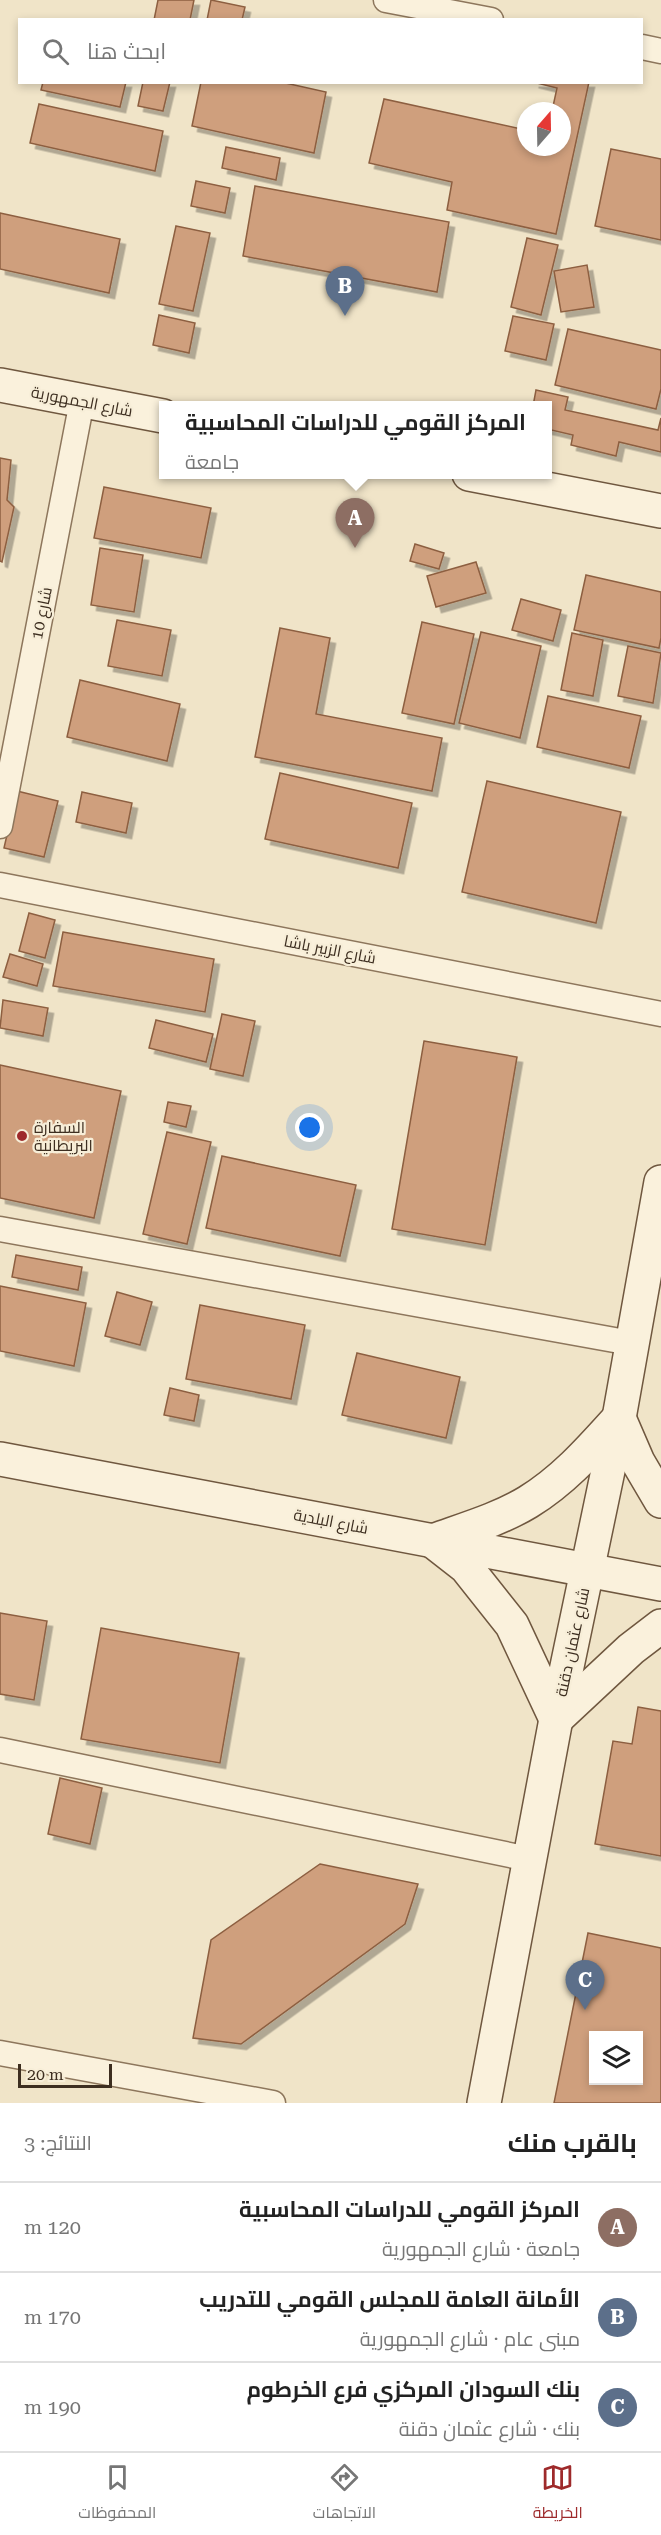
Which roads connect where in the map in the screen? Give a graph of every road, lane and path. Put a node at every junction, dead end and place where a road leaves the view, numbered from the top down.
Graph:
1 (386, 0) edge
2 (480, 18) edge
3 (643, 48) edge
4 (661, 51) edge
5 (0, 385) edge
6 (82, 401) junction
7 (159, 415) edge
8 (495, 479) edge
9 (661, 511) edge
10 (0, 826) edge
11 (0, 885) edge
12 (661, 1014) edge
13 (661, 1182) edge
14 (0, 1229) edge
15 (631, 1343) junction
16 (619, 1418) junction
17 (0, 1459) edge
18 (661, 1501) edge
19 (433, 1541) junction
20 (587, 1570) junction
21 (661, 1584) edge
22 (661, 1626) edge
23 (556, 1719) junction
24 (0, 1750) edge
25 (529, 1859) junction
26 (0, 2053) edge
27 (273, 2103) edge
28 (484, 2103) edge

1 - 2 street
3 - 4 street
5 - 6 street, شارع الجمهورية
6 - 7 street, شارع الجمهورية
6 - 10 street, شارع 10
8 - 9 street
11 - 12 street, شارع الزبير باشا
13 - 15 street, شارع عثمان دقنة
14 - 15 street
15 - 16 street, شارع عثمان دقنة
16 - 18 street
16 - 19 street
16 - 20 street, شارع عثمان دقنة
17 - 19 street, شارع البلدية
19 - 20 street, شارع البلدية
19 - 23 street
20 - 21 street, شارع البلدية
20 - 23 street, شارع عثمان دقنة
22 - 23 street
23 - 25 street, شارع عثمان دقنة
24 - 25 street
25 - 28 street, شارع عثمان دقنة
26 - 27 street

